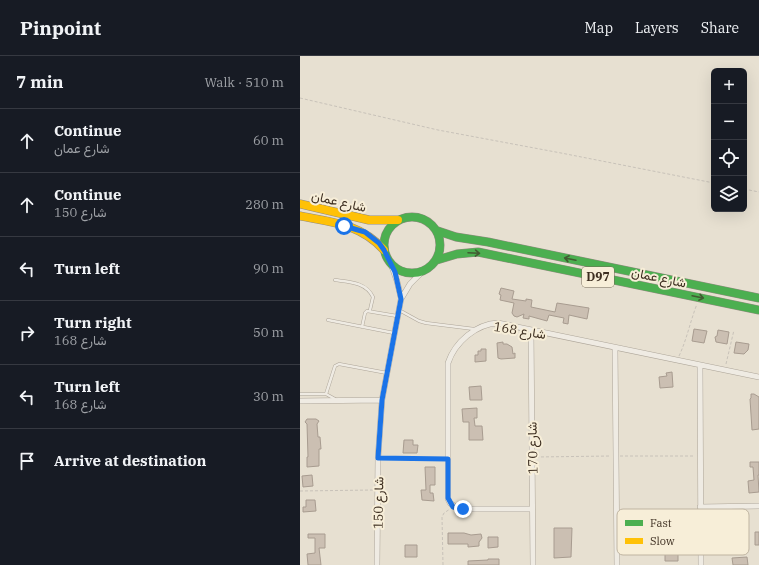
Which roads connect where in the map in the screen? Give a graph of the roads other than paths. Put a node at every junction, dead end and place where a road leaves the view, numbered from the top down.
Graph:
1 (300, 204) edge
2 (300, 216) edge
3 (398, 220) junction
4 (438, 231) junction
5 (384, 250) junction
6 (436, 260) junction
7 (391, 264) junction
8 (422, 272) junction
9 (336, 280) dead end
10 (759, 298) edge
11 (401, 299) junction
12 (399, 309) junction
13 (370, 310) junction
14 (759, 310) edge
15 (397, 316) junction
16 (328, 320) dead end
17 (362, 327) junction
18 (478, 329) junction
19 (531, 331) junction
20 (394, 333) junction
21 (615, 348) junction
22 (700, 365) junction
23 (387, 373) junction
24 (759, 377) edge
25 (300, 394) edge
26 (326, 394) junction
27 (382, 400) junction
28 (300, 401) edge
29 (337, 401) junction
30 (759, 506) edge
31 (700, 507) joint
32 (532, 509) junction
33 (701, 555) edge
34 (377, 565) edge
35 (533, 565) edge
36 (617, 565) edge
37 (701, 565) edge

1 - 3 main road, شارع عمان
2 - 5 main road, شارع عمان
3 - 4 main road
3 - 5 main road
4 - 6 main road
10 -> 4 main road, شارع عمان / D97
5 - 7 main road
6 - 8 main road
6 -> 14 main road, شارع عمان / D97
7 - 8 main road
7 - 11 street, شارع 150
8 - 11 street, شارع 150
9 - 13 lane
11 - 12 street, شارع 150
12 - 15 street, شارع 150
12 - 18 lane
13 - 15 lane
13 - 17 lane
15 - 20 street, شارع 150
16 - 17 lane
17 - 20 lane
18 - 19 street, شارع 168
18 - 32 street, شارع 168
19 - 21 street, شارع 168
19 - 32 street, شارع 170
20 - 23 street, شارع 150
21 - 22 street, شارع 168
21 - 36 street
22 - 24 street, شارع 168
22 - 31 street
23 - 26 lane
23 - 27 street, شارع 150
25 - 26 lane
26 - 29 lane
27 - 29 street
27 - 34 street, شارع 150
28 - 29 street
30 - 31 street
32 - 35 street, شارع 170
33 - 37 street

